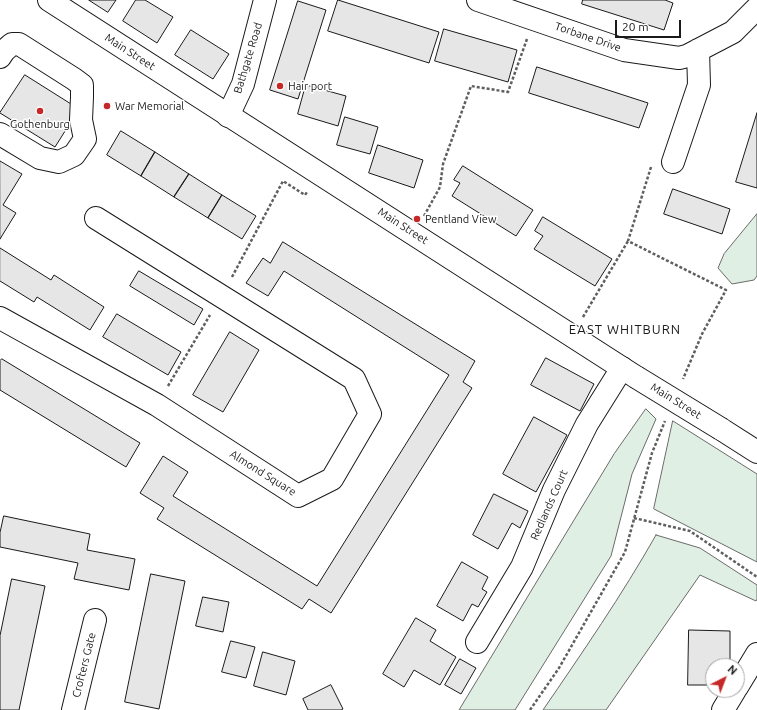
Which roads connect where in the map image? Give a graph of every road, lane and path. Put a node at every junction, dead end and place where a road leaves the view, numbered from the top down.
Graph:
1 (49, 0) edge
2 (265, 0) edge
3 (478, 0) edge
4 (506, 4) edge
5 (757, 8) edge
6 (534, 19) junction
7 (698, 50) junction
8 (0, 57) edge
9 (228, 116) junction
10 (0, 134) edge
11 (673, 162) dead end
12 (318, 172) junction
13 (96, 218) dead end
14 (413, 233) junction
15 (628, 241) dead end
16 (221, 297) junction
17 (0, 318) edge
18 (572, 336) junction
19 (629, 372) junction
20 (157, 405) junction
21 (757, 452) edge
22 (634, 518) dead end
23 (757, 577) edge
24 (95, 620) dead end
25 (477, 642) dead end
26 (757, 654) edge
27 (745, 674) edge
28 (730, 698) edge
29 (73, 710) edge
30 (723, 710) edge

1 - 9 street, Main Street
2 - 9 street, Bathgate Road
3 - 4 street, Torbane Drive
4 - 6 street, Torbane Drive
5 - 7 street, Torbane Drive
6 - 7 street, Torbane Drive
6 - 14 path
7 - 11 street
8 - 10 street
9 - 12 street, Main Street
12 - 14 street, Main Street
12 - 16 path
13 - 16 street, Almond Square
14 - 18 street, Main Street
15 - 18 path
16 - 20 path
16 - 20 street, Almond Square
17 - 20 street, Almond Square
18 - 19 street, Main Street
19 - 21 street, Main Street, bridge
19 - 25 street, Redlands Court
22 - 23 path
24 - 29 street, Crofters Gate
26 - 27 street
28 - 30 street

